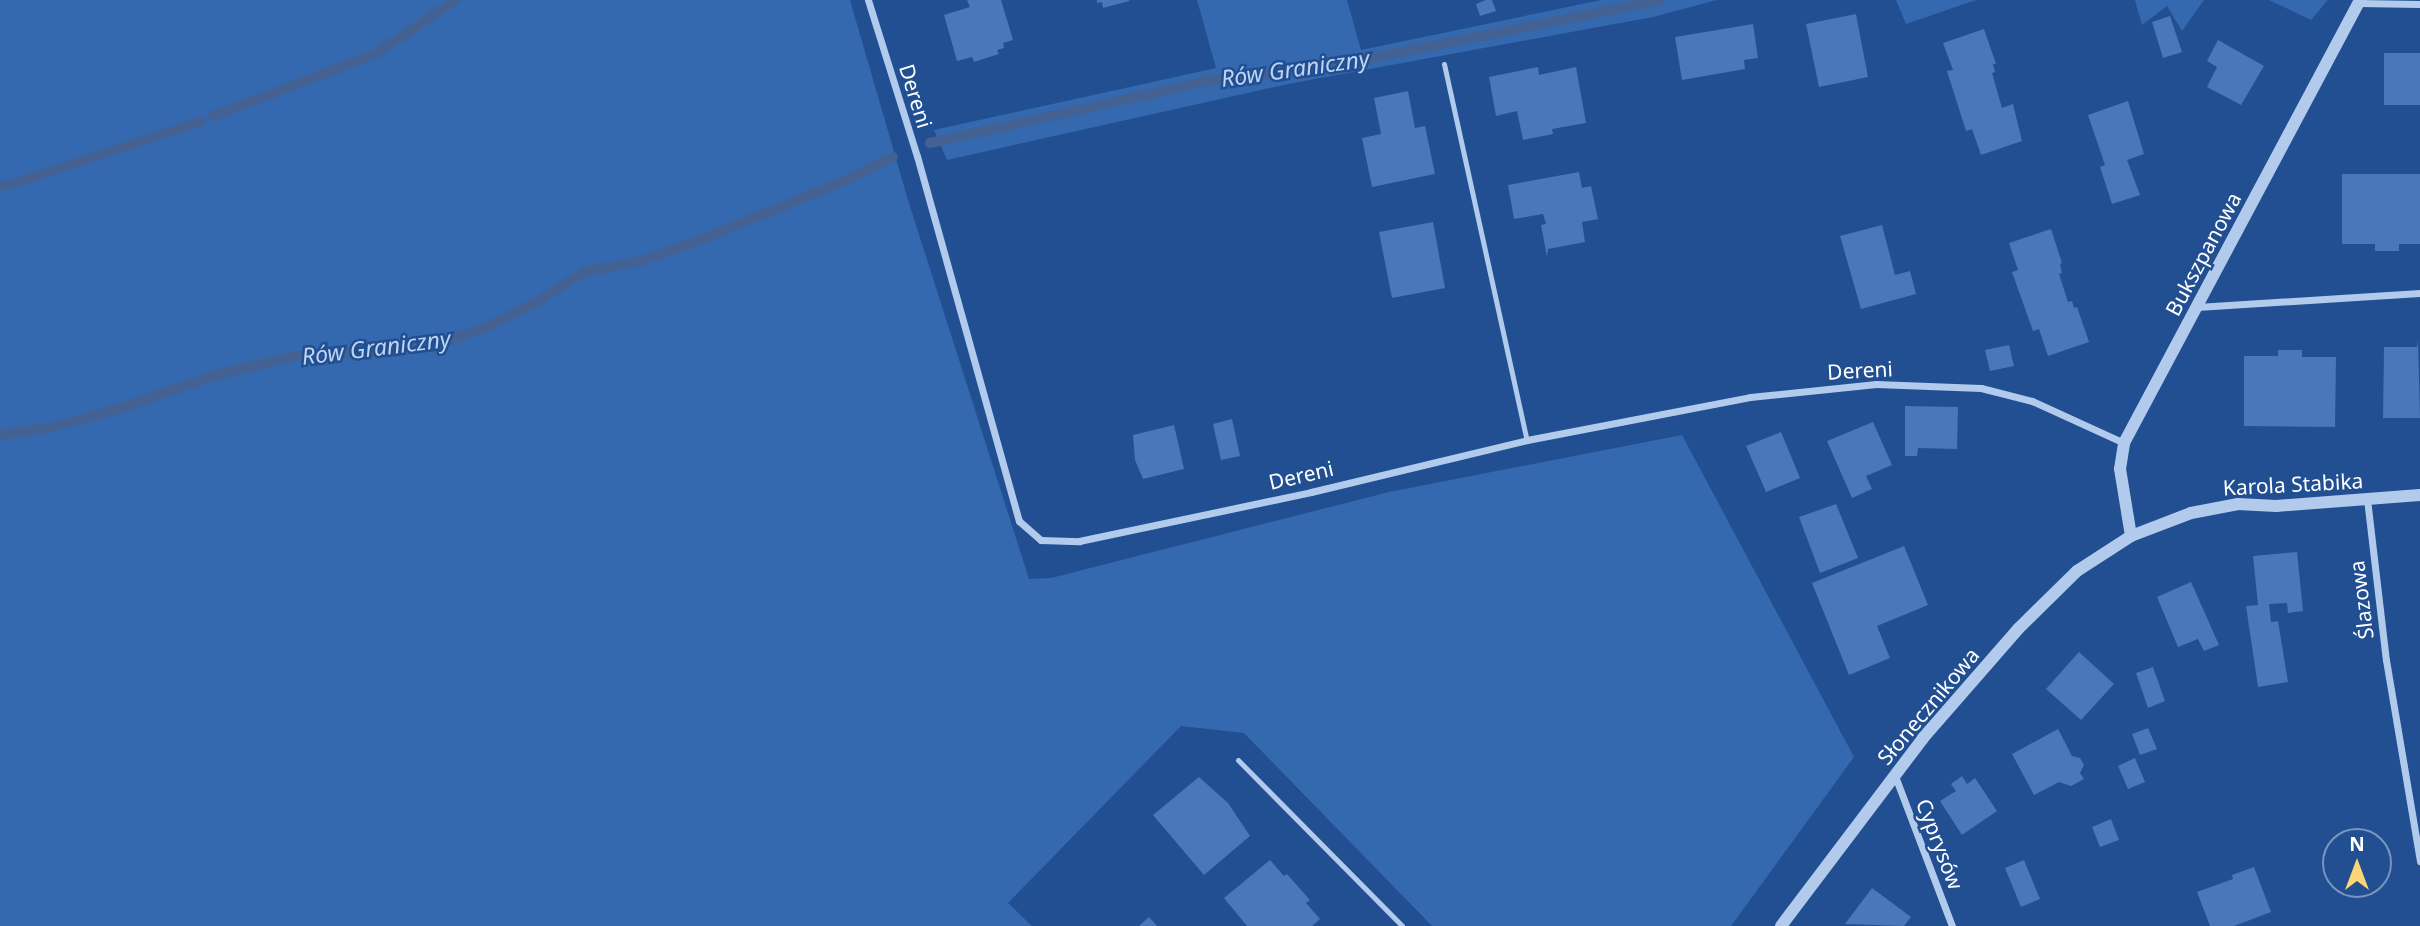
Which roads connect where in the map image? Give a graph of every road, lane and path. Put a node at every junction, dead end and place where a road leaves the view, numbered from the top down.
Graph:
1 (868, 0) edge
2 (2360, 2) edge
3 (2420, 4) edge
4 (1444, 64) dead end
5 (2420, 293) edge
6 (2197, 307) junction
7 (1527, 440) junction
8 (2124, 443) junction
9 (2420, 495) edge
10 (2367, 499) junction
11 (2131, 536) junction
12 (1238, 760) dead end
13 (1894, 775) junction
14 (2420, 861) edge
15 (1402, 926) edge
16 (1781, 926) edge
17 (1952, 926) edge

1 - 7 street, Dereni
2 - 3 street
2 - 6 street, Bukszpanowa
4 - 7 lane
5 - 6 street
6 - 8 street, Bukszpanowa
7 - 8 street, Dereni
8 - 11 street, Bukszpanowa
9 - 10 street, Karola Stabika
10 - 11 street, Karola Stabika
10 - 14 street, Ślazowa
11 - 13 street, Słonecznikowa
12 - 15 lane
13 - 16 street, Słonecznikowa
13 - 17 street, Cyprysów

